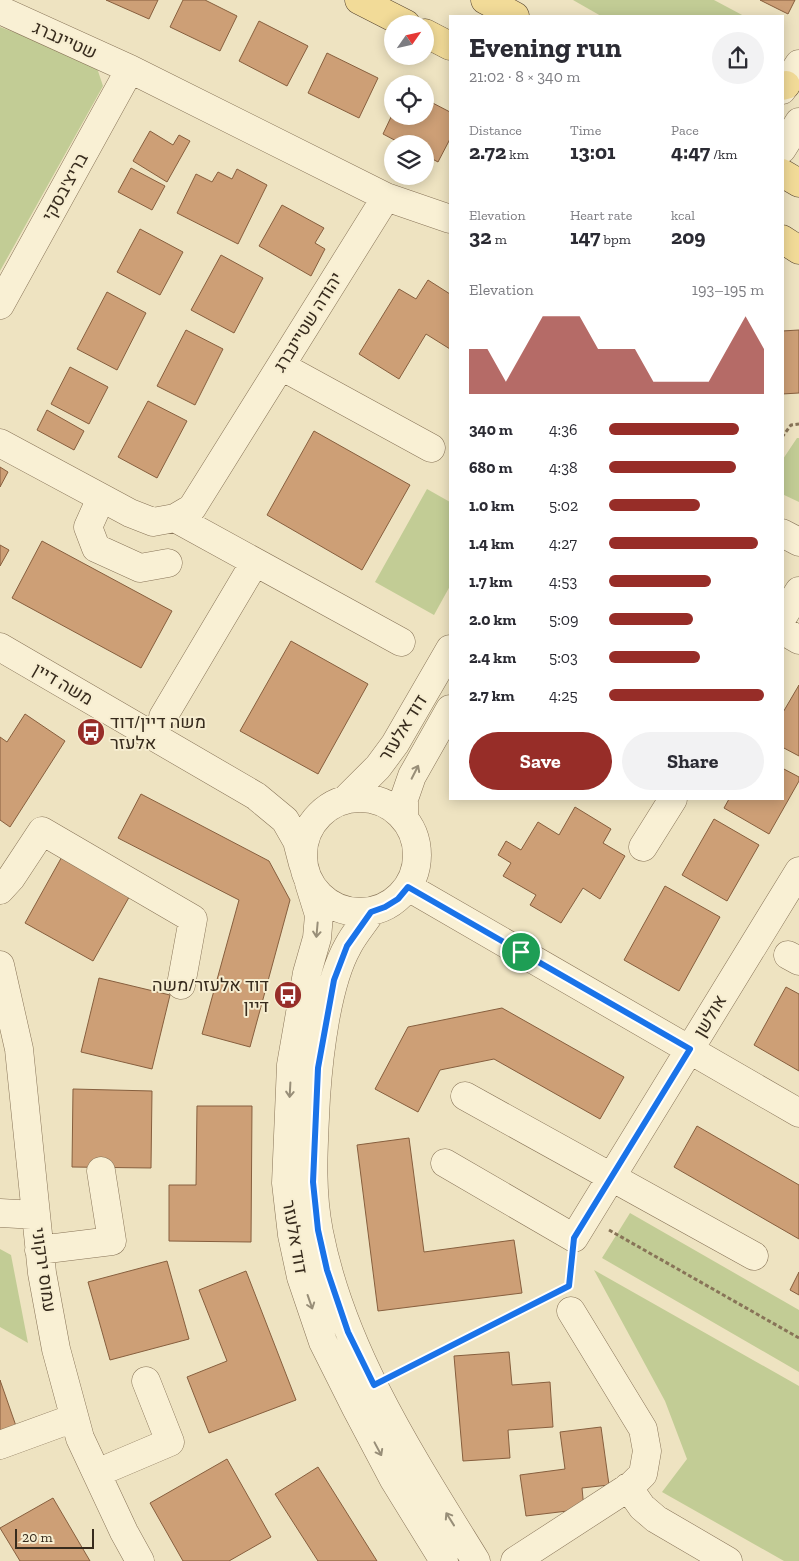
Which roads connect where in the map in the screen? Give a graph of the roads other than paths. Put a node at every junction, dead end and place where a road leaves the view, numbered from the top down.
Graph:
1 (359, 0) edge
2 (485, 0) edge
3 (0, 10) edge
4 (388, 15) edge
5 (513, 15) edge
6 (434, 38) edge
7 (449, 45) edge
8 (130, 69) junction
9 (799, 122) edge
10 (784, 146) edge
11 (784, 174) edge
12 (799, 183) edge
13 (386, 197) junction
14 (449, 219) edge
15 (784, 240) edge
16 (799, 250) edge
17 (784, 259) edge
18 (799, 260) edge
19 (2, 298) edge
20 (281, 366) junction
21 (0, 442) edge
22 (431, 448) dead end
23 (101, 498) junction
24 (175, 518) junction
25 (784, 534) edge
26 (799, 542) edge
27 (255, 562) junction
28 (168, 563) dead end
29 (799, 591) edge
30 (784, 615) edge
31 (784, 631) edge
32 (799, 640) edge
33 (401, 642) dead end
34 (0, 648) edge
35 (449, 651) edge
36 (449, 711) edge
37 (163, 717) dead end
38 (256, 796) junction
39 (672, 800) edge
40 (338, 802) junction
41 (404, 818) junction
42 (643, 847) dead end
43 (799, 871) edge
44 (306, 874) junction
45 (408, 887) junction
46 (0, 890) edge
47 (371, 912) junction
48 (0, 964) edge
49 (181, 985) dead end
50 (690, 1049) junction
51 (465, 1096) dead end
52 (799, 1113) edge
53 (445, 1163) dead end
54 (101, 1171) dead end
55 (612, 1177) junction
56 (0, 1213) edge
57 (36, 1215) junction
58 (39, 1250) junction
59 (754, 1256) dead end
60 (564, 1298) road end
61 (146, 1381) dead end
62 (74, 1418) junction
63 (0, 1445) edge
64 (96, 1473) junction
65 (628, 1487) junction
66 (140, 1561) edge
67 (444, 1561) edge
68 (476, 1561) edge
69 (515, 1561) edge
70 (728, 1561) edge

1 - 4 main road
2 - 5 main road
3 - 8 street, שטיינברג
6 - 7 main road
8 - 13 street
8 - 19 street, בריצ'בסקי
9 - 10 street
11 - 12 main road
13 - 14 street
13 - 20 street, יהודה שטיינברג
15 - 16 main road
17 - 18 main road
20 - 22 street
20 - 24 street, יהודה שטיינברג
21 - 23 street, יהודה שטיינברג
23 - 24 street, יהודה שטיינברג
23 - 28 street
24 - 27 street
25 - 26 street
27 - 33 street
27 - 37 street
29 - 30 street
31 - 32 street
34 - 38 street, משה דיין
35 - 40 street, דוד אלעזר
41 -> 36 street, דוד אלעזר
38 - 40 street, משה דיין
38 - 44 street, משה דיין
39 - 42 street
40 - 41 street
40 - 44 street
41 - 45 street
43 - 50 street, אולשן
44 - 47 street
44 -> 67 street, דוד אלעזר
45 - 47 street
45 - 50 street
46 - 49 street
68 -> 47 street, דוד אלעזר
48 - 57 street, עמוס ירקוני
50 - 52 street
50 - 55 street, אולשן
51 - 55 street
53 - 55 street, אולשן
54 - 58 street
55 - 59 street
56 - 57 street
57 - 58 street, עמוס ירקוני
58 - 62 street, עמוס ירקוני
60 - 65 street
61 - 64 street
62 - 63 street
62 - 64 street, עמוס ירקוני
64 - 66 street, עמוס ירקוני
65 - 69 street
65 - 70 street

